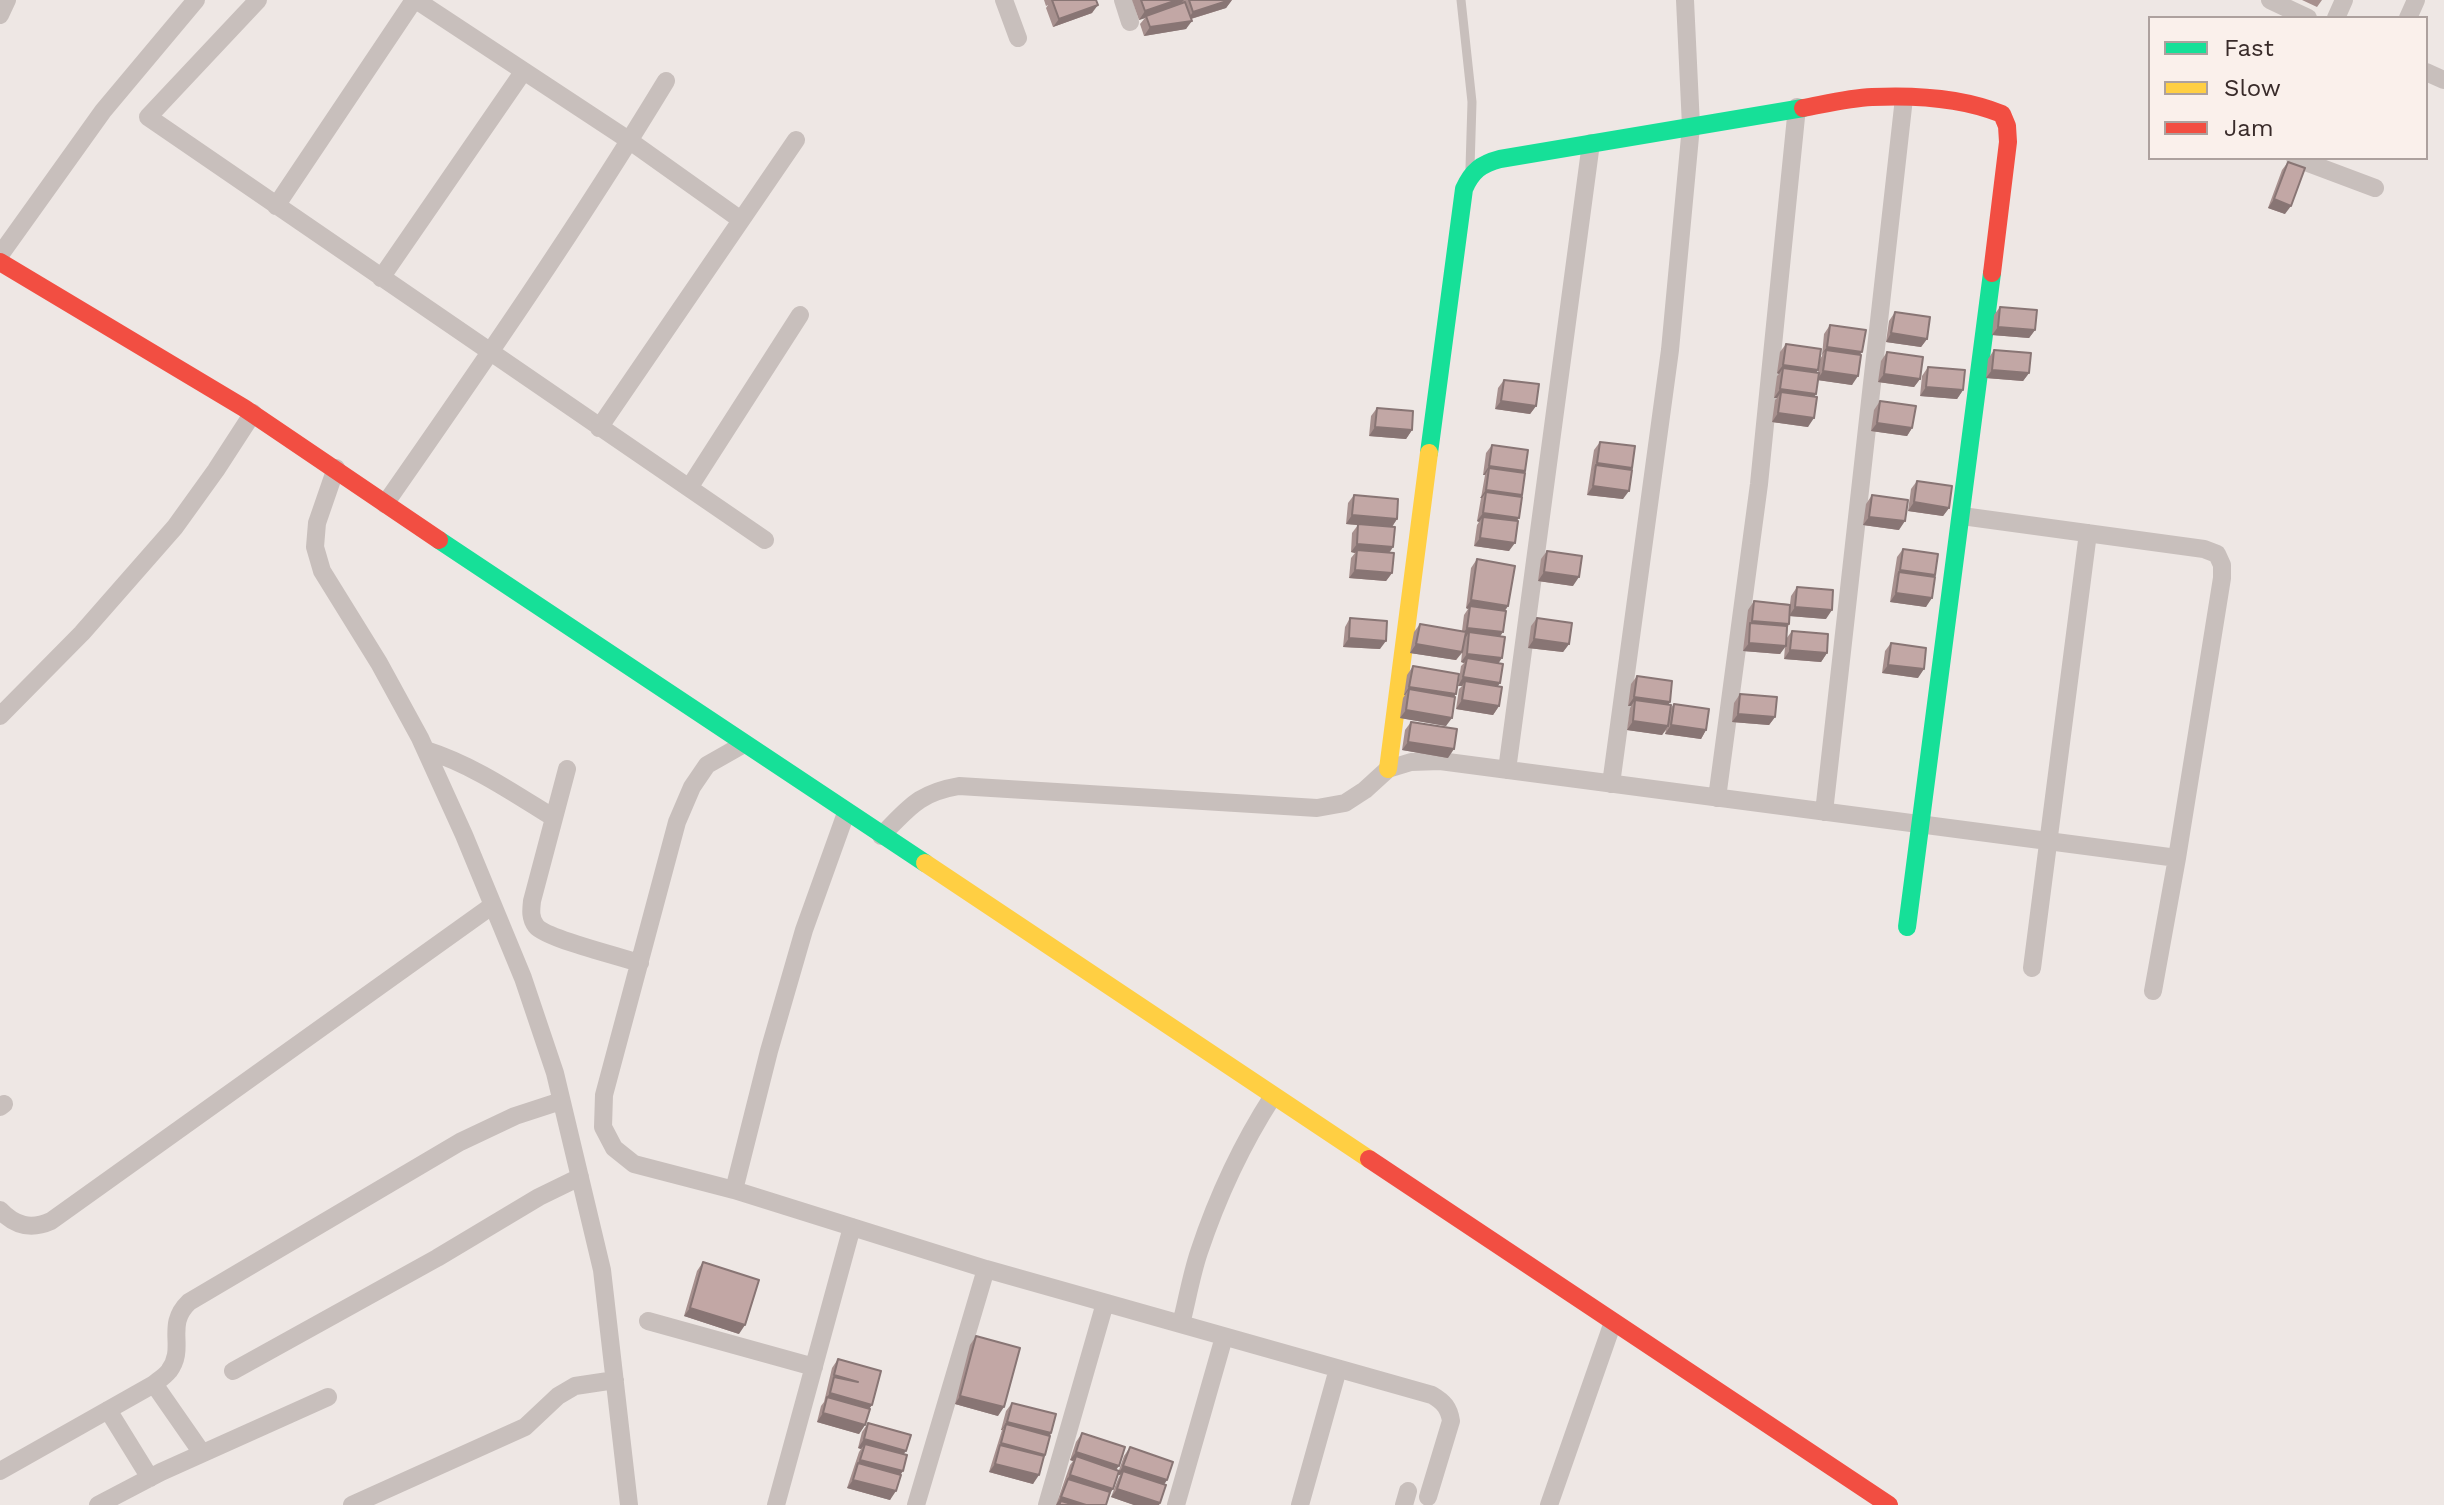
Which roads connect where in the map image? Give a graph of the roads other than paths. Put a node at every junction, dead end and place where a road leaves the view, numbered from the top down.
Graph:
1 (7, 0) edge
2 (196, 0) edge
3 (258, 0) edge
4 (415, 0) edge
5 (1004, 0) edge
6 (1123, 0) edge
7 (1461, 0) edge
8 (1685, 0) edge
9 (2270, 0) edge
10 (0, 15) edge
11 (2304, 16) edge
12 (1130, 22) dead end
13 (1018, 38) dead end
14 (523, 72) junction
15 (666, 81) dead end
16 (1904, 98) junction
17 (1797, 107) junction
18 (1691, 126) junction
19 (796, 140) dead end
20 (630, 141) junction
21 (1591, 143) junction
22 (2306, 160) edge
23 (2341, 166) edge
24 (1470, 172) junction
25 (2375, 188) dead end
26 (276, 206) junction
27 (741, 220) junction
28 (0, 255) edge
29 (0, 262) edge
30 (381, 278) junction
31 (800, 315) dead end
32 (490, 353) junction
33 (253, 413) junction
34 (599, 428) junction
35 (336, 468) junction
36 (689, 488) junction
37 (385, 504) junction
38 (1962, 516) junction
39 (2088, 533) junction
40 (765, 540) dead end
41 (0, 716) edge
42 (744, 744) junction
43 (426, 750) junction
44 (567, 769) dead end
45 (1388, 769) junction
46 (1507, 770) junction
47 (1611, 784) junction
48 (1717, 798) junction
49 (1824, 812) junction
50 (846, 813) junction
51 (554, 818) junction
52 (1921, 825) junction
53 (881, 836) junction
54 (2049, 841) junction
55 (2177, 858) junction
56 (493, 905) junction
57 (1907, 927) dead end
58 (640, 963) junction
59 (2032, 968) dead end
60 (2153, 991) dead end
61 (1273, 1096) junction
62 (561, 1101) junction
63 (580, 1177) junction
64 (734, 1190) junction
65 (1, 1212) edge
66 (852, 1227) junction
67 (986, 1269) junction
68 (1105, 1303) junction
69 (648, 1321) dead end
70 (1613, 1322) junction
71 (1181, 1324) junction
72 (1224, 1337) junction
73 (814, 1367) junction
74 (1338, 1369) junction
75 (233, 1371) dead end
76 (615, 1380) junction
77 (154, 1384) junction
78 (328, 1397) dead end
79 (108, 1410) junction
80 (202, 1453) junction
81 (0, 1471) edge
82 (150, 1478) junction
83 (1428, 1497) dead end
84 (118, 1500) edge
85 (98, 1505) edge
86 (352, 1505) edge
87 (629, 1505) edge
88 (776, 1505) edge
89 (916, 1505) edge
90 (1047, 1505) edge
91 (1176, 1505) edge
92 (1300, 1505) edge
93 (1549, 1505) edge
94 (1889, 1505) edge

1 - 10 street
2 - 28 street
3 - 26 street
4 - 14 street
4 - 26 street
5 - 13 street
6 - 12 street
7 - 24 lane
8 - 18 street
9 - 11 street
14 - 20 street
14 - 30 street
15 - 20 street
16 - 17 street
16 - 38 street
16 - 49 street
17 - 18 street
17 - 48 street
18 - 21 street
18 - 47 street
19 - 27 street
20 - 27 street
20 - 32 street
21 - 24 street
21 - 46 street
22 - 23 street
23 - 25 street
24 - 45 street
26 - 30 street
27 - 34 street
29 - 33 street
30 - 32 street
31 - 36 street
32 - 34 street
32 - 37 street
33 - 35 street
33 - 41 street
34 - 36 street
35 - 37 street
35 - 43 street
36 - 40 street
37 - 42 street
38 - 39 street
38 - 52 street
39 - 54 street
39 - 55 street
42 - 50 street
42 - 58 street
43 - 51 street
43 - 56 street
44 - 51 street
45 - 46 street
45 - 53 street
46 - 47 street
47 - 48 street
48 - 49 street
49 - 52 street
50 - 53 street
50 - 64 street
51 - 58 street
52 - 54 street
52 - 57 street
53 - 61 street
54 - 55 street
54 - 59 street
55 - 60 street
56 - 62 street
56 - 65 street
58 - 64 street
61 - 70 street
61 - 71 street
62 - 63 street
62 - 77 street
63 - 75 street
63 - 76 street
64 - 66 street
66 - 67 street
66 - 73 street
67 - 68 street
67 - 89 street
68 - 71 street
68 - 90 street
69 - 73 street
70 - 93 street
70 - 94 street
71 - 72 street
72 - 74 street
72 - 91 street
73 - 88 street
74 - 83 street
74 - 92 street
76 - 86 street
76 - 87 street
77 - 79 street
77 - 80 street
78 - 80 street
79 - 81 street
79 - 82 street
80 - 82 street
82 - 84 street
84 - 85 street

